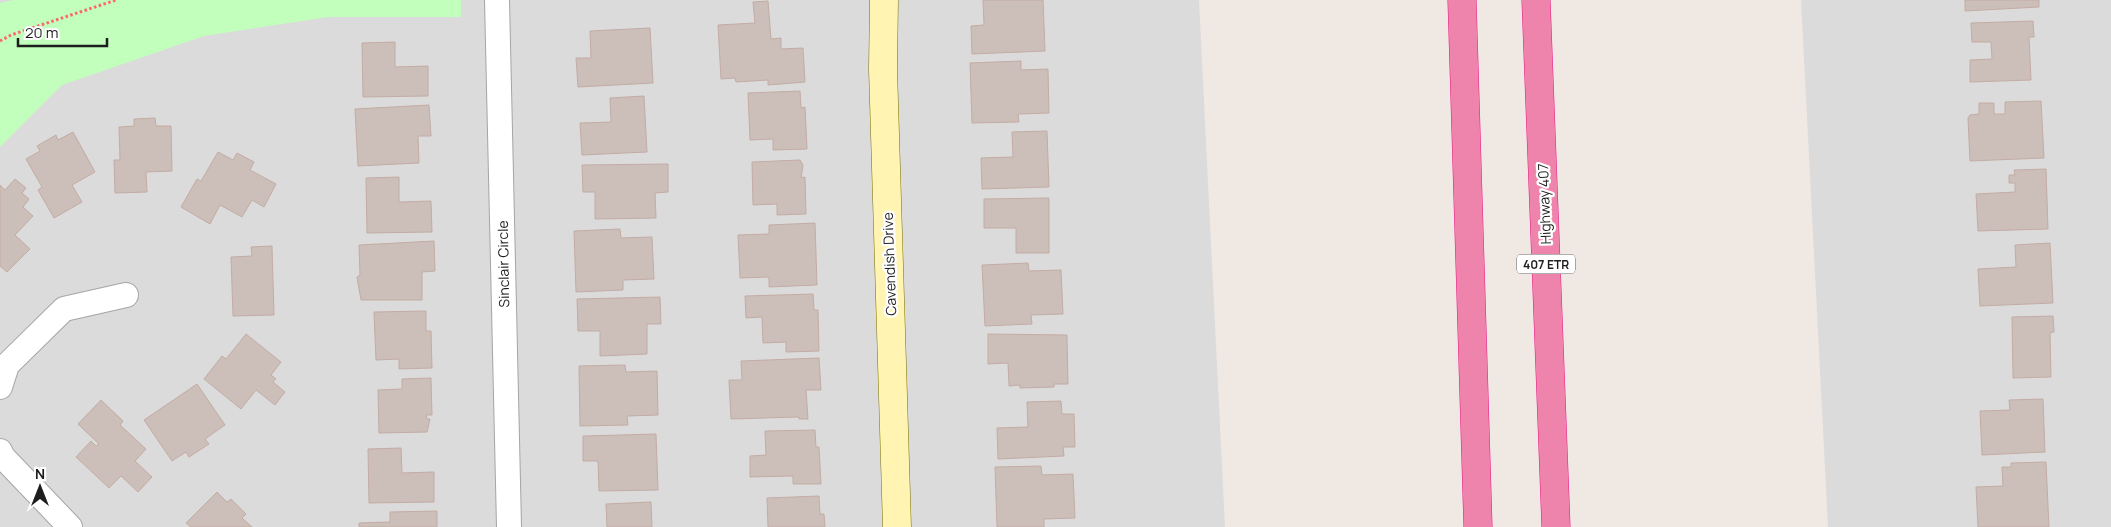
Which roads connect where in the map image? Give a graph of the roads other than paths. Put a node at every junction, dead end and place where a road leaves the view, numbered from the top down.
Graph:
1 (497, 0) edge
2 (884, 0) edge
3 (1462, 0) edge
4 (1536, 0) edge
5 (126, 295) dead end
6 (0, 387) edge
7 (0, 451) edge
8 (70, 527) edge
9 (509, 527) edge
10 (898, 527) edge
11 (1478, 527) edge
12 (1556, 527) edge

1 - 9 street, Sinclair Circle
2 - 10 street, Cavendish Drive
3 - 11 highway
4 - 12 highway, Highway 407 / 407 ETR
5 - 6 street
7 - 8 street

